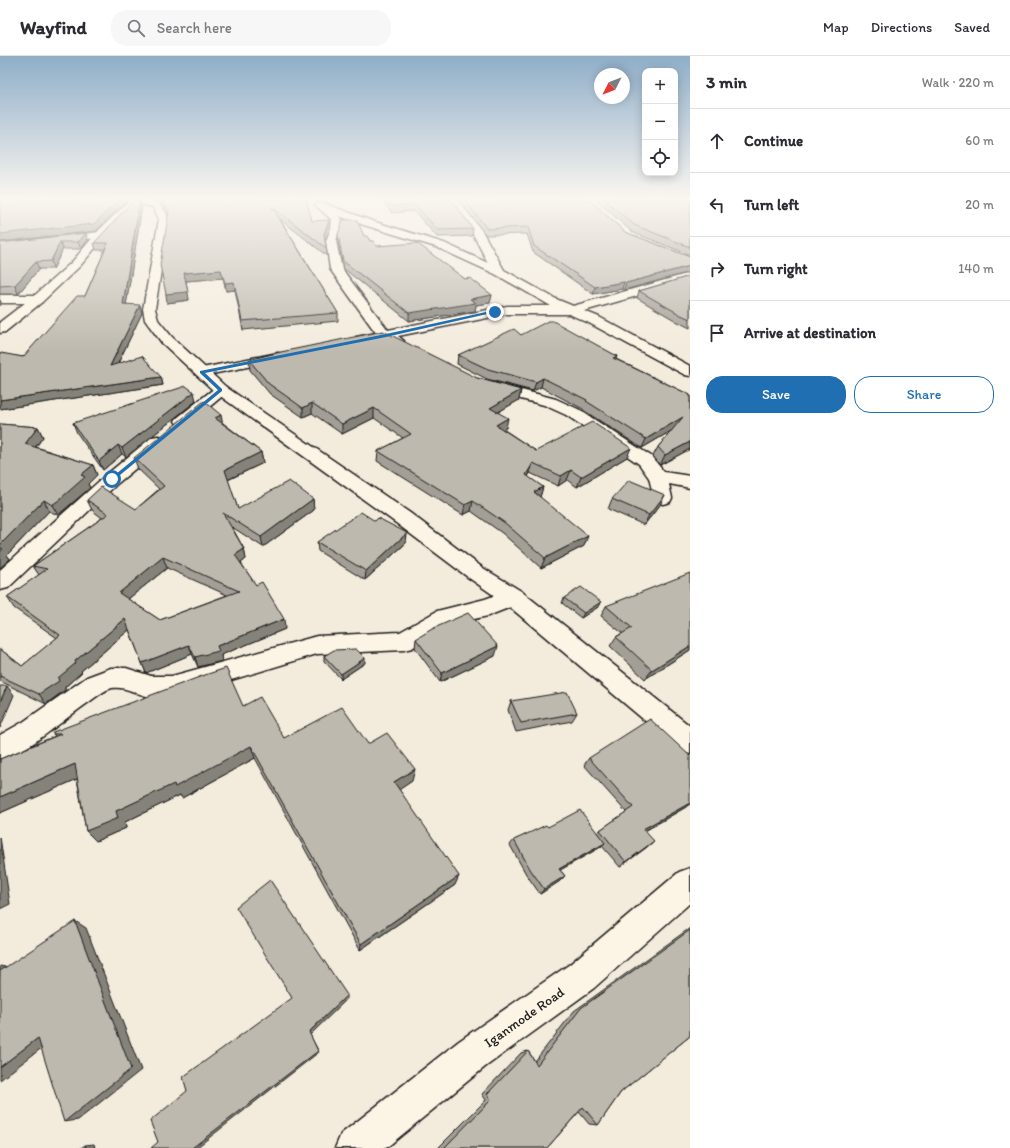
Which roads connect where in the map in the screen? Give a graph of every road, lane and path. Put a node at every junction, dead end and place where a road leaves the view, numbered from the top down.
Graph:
1 (88, 250) edge
2 (159, 250) edge
3 (333, 250) edge
4 (451, 250) edge
5 (487, 250) edge
6 (499, 272) junction
7 (690, 277) edge
8 (538, 293) junction
9 (38, 298) junction
10 (0, 299) edge
11 (507, 310) junction
12 (573, 310) junction
13 (0, 329) edge
14 (386, 335) junction
15 (347, 343) edge
16 (413, 349) edge
17 (294, 354) edge
18 (202, 372) junction
19 (690, 372) edge
20 (474, 380) edge
21 (221, 390) junction
22 (658, 477) junction
23 (690, 482) edge
24 (663, 498) edge
25 (0, 582) edge
26 (513, 597) junction
27 (690, 742) edge
28 (0, 749) edge
29 (690, 883) edge
30 (355, 1148) edge

1 - 9 street
2 - 18 street
3 - 14 street
4 - 6 street
5 - 6 street
6 - 8 street
7 - 12 street
8 - 11 street
8 - 12 street
9 - 10 street
9 - 13 street
11 - 12 street
11 - 14 street
12 - 19 street
14 - 15 street
14 - 16 street
17 - 18 street
18 - 21 street
20 - 22 street
21 - 25 street
21 - 26 street
22 - 23 street
22 - 24 street
26 - 27 street
26 - 28 street
29 - 30 street, Iganmode Road

